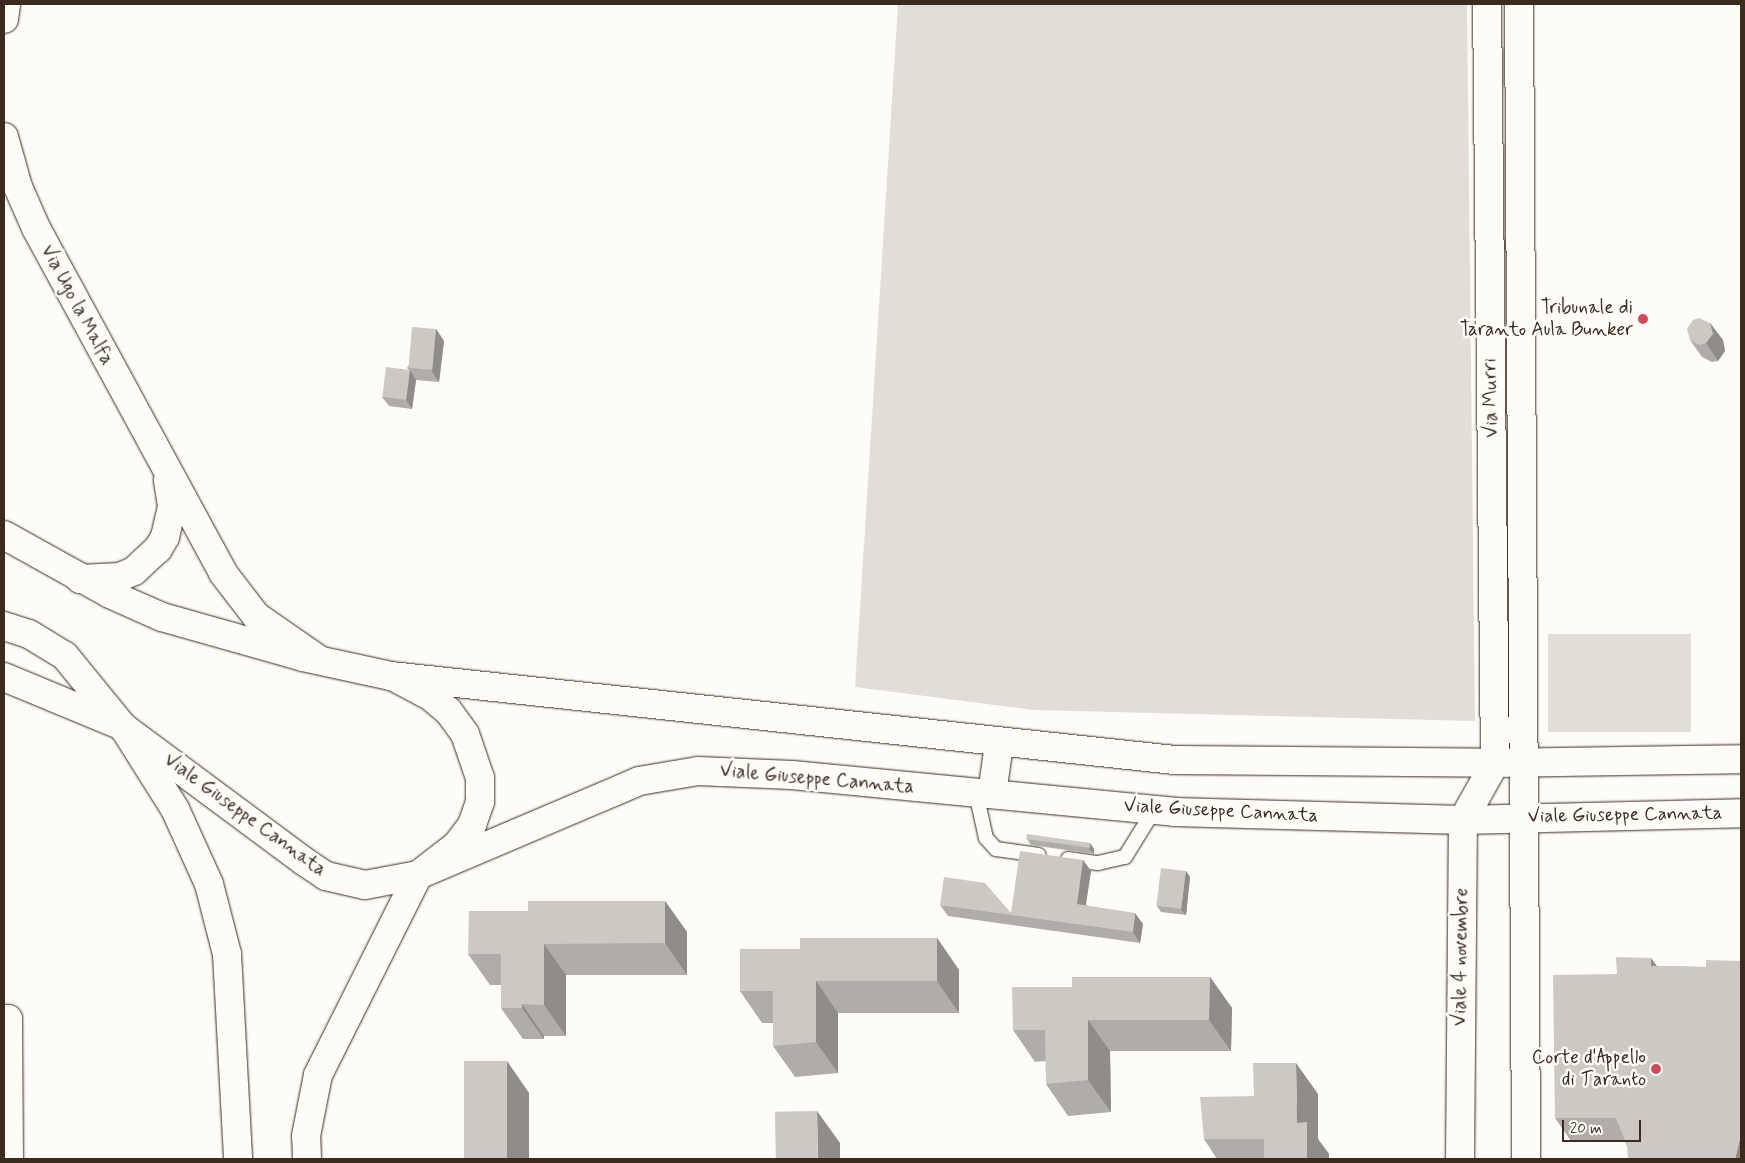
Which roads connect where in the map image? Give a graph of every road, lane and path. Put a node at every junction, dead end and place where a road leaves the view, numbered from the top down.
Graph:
1 (6, 4) edge
2 (1487, 4) edge
3 (1519, 4) edge
4 (4, 19) edge
5 (4, 137) edge
6 (164, 467) junction
7 (4, 535) edge
8 (80, 578) junction
9 (4, 626) edge
10 (322, 661) junction
11 (391, 676) junction
12 (4, 677) edge
13 (123, 727) junction
14 (999, 744) junction
15 (1741, 759) edge
16 (1526, 762) junction
17 (1496, 763) junction
18 (984, 794) junction
19 (1154, 810) junction
20 (1741, 813) edge
21 (1525, 816) junction
22 (1463, 820) junction
23 (418, 875) junction
24 (4, 1019) edge
25 (9, 1159) edge
26 (238, 1159) edge
27 (307, 1159) edge
28 (1460, 1159) edge
29 (1526, 1159) edge

1 - 4 street
2 - 17 street, Via Murri
3 - 16 street, Via Murri
5 - 6 street, Via Ugo la Malfa
6 - 8 street, Via Ugo la Malfa
6 - 10 street, Via Ugo la Malfa
7 - 8 street
8 - 10 street
9 - 13 street, Viale Giuseppe Cannata
10 - 11 street
11 - 14 street
11 - 23 street
12 - 13 street
13 - 23 street, Viale Giuseppe Cannata
13 - 26 street
14 - 17 street
14 - 18 street
15 - 16 street
16 - 17 street
16 - 21 street
17 - 22 street, Viale 4 novembre
18 - 19 street, Viale Giuseppe Cannata
18 - 19 lane
18 - 23 street, Viale Giuseppe Cannata
19 - 22 street, Viale Giuseppe Cannata
20 - 21 street, Viale Giuseppe Cannata
21 - 22 street, Viale Giuseppe Cannata
21 - 29 street
22 - 28 street, Viale 4 novembre
23 - 27 street
24 - 25 street

